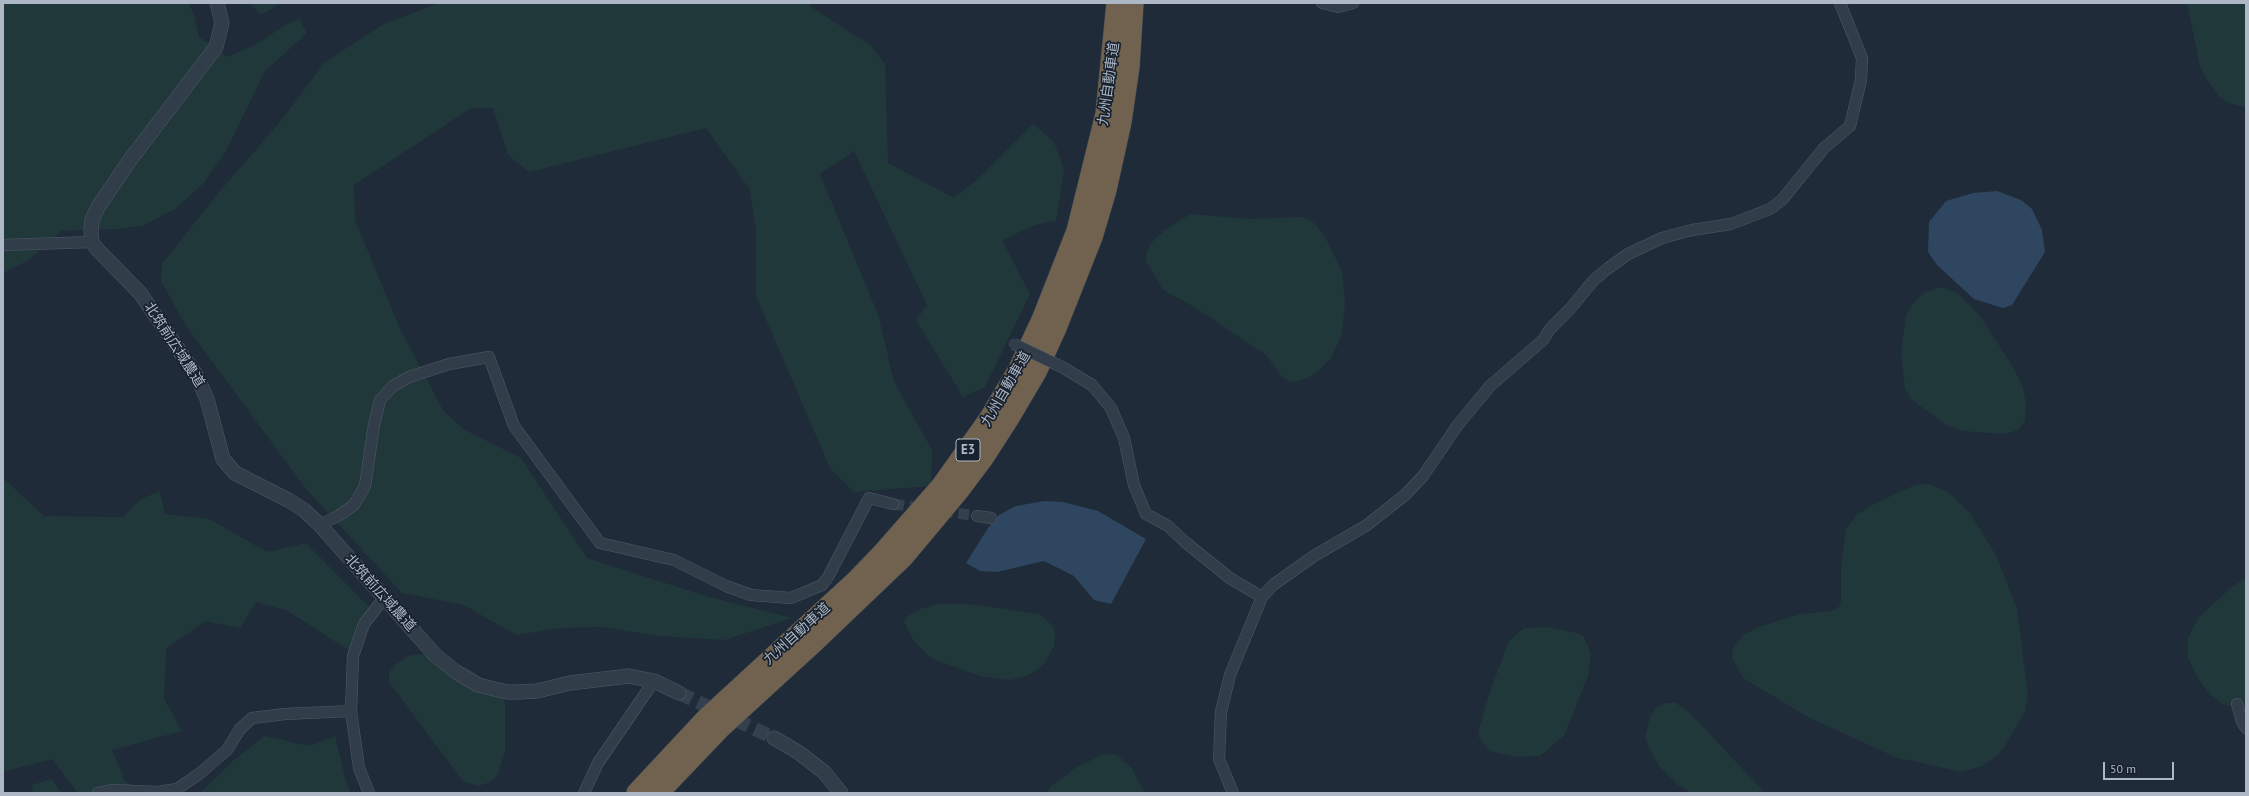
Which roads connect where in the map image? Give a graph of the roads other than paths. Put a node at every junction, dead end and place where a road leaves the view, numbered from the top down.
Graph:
1 (217, 3) edge
2 (1118, 3) edge
3 (1133, 3) edge
4 (1322, 3) edge
5 (1353, 3) edge
6 (1840, 3) edge
7 (92, 242) junction
8 (3, 245) edge
9 (1014, 344) dead end
10 (893, 504) tunnel mouth
11 (977, 516) tunnel mouth
12 (991, 518) dead end
13 (320, 525) junction
14 (384, 598) junction
15 (1262, 598) junction
16 (654, 681) junction
17 (679, 693) tunnel mouth
18 (2237, 704) dead end
19 (352, 711) junction
20 (2246, 728) edge
21 (774, 738) tunnel mouth
22 (98, 793) edge
23 (369, 793) edge
24 (584, 793) edge
25 (637, 793) edge
26 (658, 793) edge
27 (841, 793) edge
28 (1233, 793) edge

1 - 7 street
2 - 25 highway, 九州自動車道 / E3
3 - 26 highway, 九州自動車道 / E3
4 - 5 street
6 - 15 street
7 - 8 street
7 - 13 street, 北筑前広域農道
9 - 15 street, bridge
10 - 13 street
11 - 12 street
13 - 14 street, 北筑前広域農道
14 - 16 street, 北筑前広域農道
14 - 19 street
15 - 28 street
16 - 17 street, 北筑前広域農道
16 - 24 street
18 - 20 street
19 - 22 street
19 - 23 street
21 - 27 street

